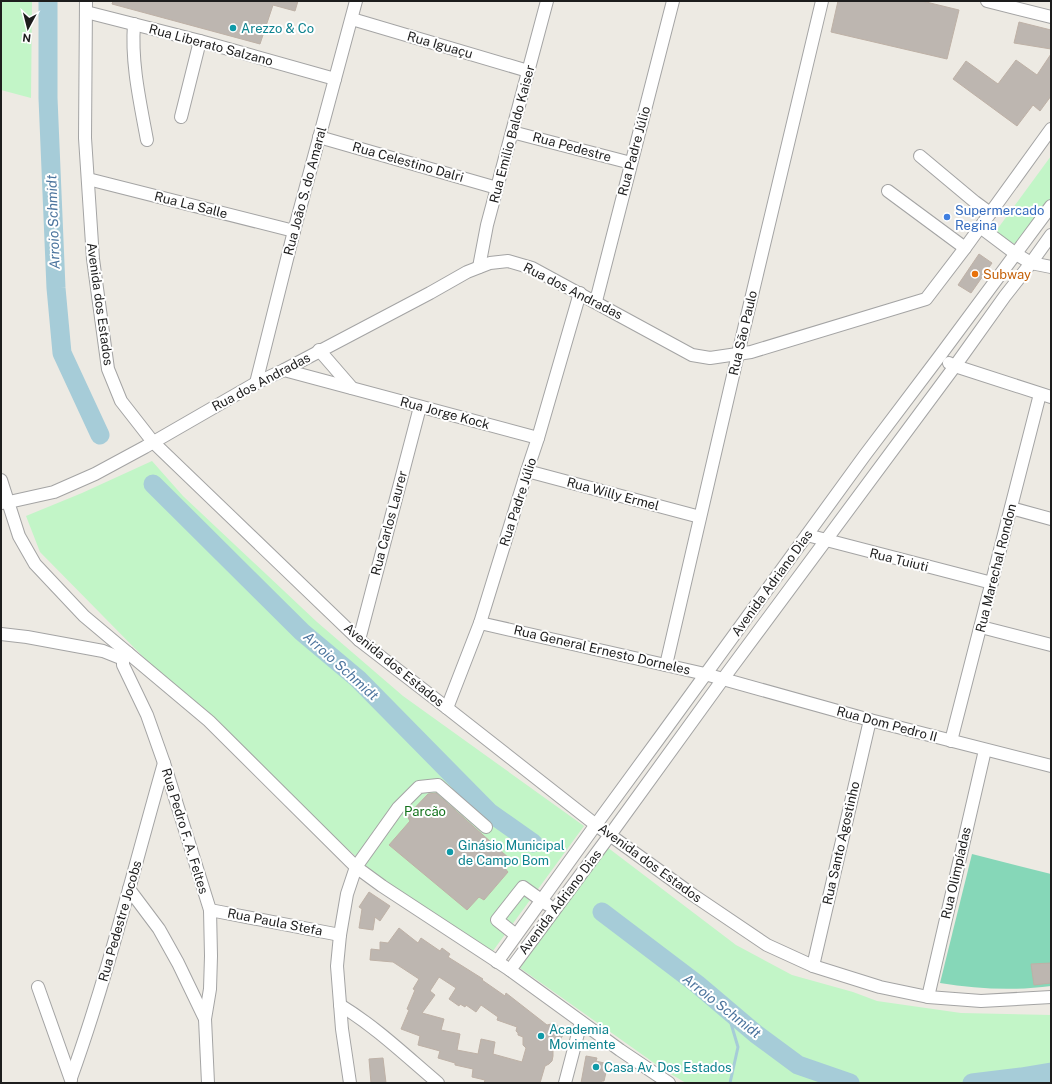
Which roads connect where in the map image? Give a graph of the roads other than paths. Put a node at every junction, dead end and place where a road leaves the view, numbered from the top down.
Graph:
1 (356, 1) edge
2 (547, 1) edge
3 (674, 1) edge
4 (822, 1) edge
5 (987, 1) edge
6 (86, 6) edge
7 (1051, 18) edge
8 (352, 19) junction
9 (134, 24) junction
10 (200, 41) junction
11 (528, 71) junction
12 (335, 79) junction
13 (181, 117) dead end
14 (1051, 129) edge
15 (512, 132) junction
16 (319, 137) junction
17 (147, 140) dead end
18 (920, 156) dead end
19 (631, 163) junction
20 (88, 179) junction
21 (497, 188) junction
22 (888, 191) dead end
23 (1051, 206) edge
24 (990, 213) junction
25 (980, 227) junction
26 (294, 231) junction
27 (1051, 235) edge
28 (965, 248) junction
29 (1016, 254) junction
30 (1031, 263) junction
31 (479, 267) junction
32 (1051, 267) edge
33 (580, 293) junction
34 (596, 302) junction
35 (319, 350) junction
36 (738, 354) junction
37 (939, 357) junction
38 (955, 366) junction
39 (284, 370) junction
40 (256, 383) junction
41 (352, 388) junction
42 (1046, 396) edge
43 (420, 407) junction
44 (538, 438) junction
45 (153, 442) junction
46 (527, 471) junction
47 (1, 480) edge
48 (5, 502) edge
49 (1011, 508) junction
50 (700, 518) junction
51 (1051, 519) edge
52 (807, 535) junction
53 (826, 541) junction
54 (992, 583) junction
55 (480, 623) junction
56 (981, 627) junction
57 (1, 634) edge
58 (359, 640) junction
59 (1051, 645) edge
60 (126, 656) junction
61 (666, 665) junction
62 (705, 674) junction
63 (723, 679) junction
64 (447, 708) junction
65 (870, 720) junction
66 (952, 741) junction
67 (985, 750) junction
68 (164, 763) junction
69 (1051, 766) edge
70 (596, 825) junction
71 (486, 827) dead end
72 (610, 835) junction
73 (356, 867) junction
74 (129, 889) junction
75 (542, 900) junction
76 (210, 910) junction
77 (554, 910) junction
78 (340, 935) junction
79 (516, 935) junction
80 (497, 962) junction
81 (813, 966) junction
82 (510, 970) junction
83 (38, 987) dead end
84 (928, 997) junction
85 (1051, 997) edge
86 (340, 1005) junction
87 (205, 1019) junction
88 (581, 1022) junction
89 (71, 1080) edge
90 (208, 1083) edge
91 (350, 1083) edge
92 (438, 1083) edge
93 (565, 1083) edge
94 (669, 1083) edge

1 - 8 street, Rua João S. do Amaral
2 - 11 street, Rua Emilio Baldo Kaiser
3 - 19 street, Rua Padre Júlio
4 - 36 street, Rua São Paulo
5 - 7 street
6 - 9 street, Rua Liberato Salzano
6 - 20 street, Avenida dos Estados
8 - 11 street, Rua Iguaçu
8 - 12 street, Rua João S. do Amaral
9 - 10 street, Rua Liberato Salzano
9 - 17 street
10 - 12 street, Rua Liberato Salzano
10 - 13 street
11 - 15 street, Rua Emilio Baldo Kaiser
12 - 16 street, Rua João S. do Amaral
14 - 24 street, Rua dos Andradas
15 - 19 street, Rua Pedestre
15 - 21 street, Rua Emilio Baldo Kaiser
16 - 21 street, Rua Celestino Dalri
16 - 26 street, Rua João S. do Amaral
18 - 24 street
19 - 34 street, Rua Padre Júlio
20 - 26 street, Rua La Salle
20 - 45 street, Avenida dos Estados
21 - 31 street, Rua Emilio Baldo Kaiser
22 - 28 street
23 - 29 street, Avenida Adriano Dias
24 - 25 street, Rua dos Andradas
25 - 28 street, Rua dos Andradas
25 - 29 street
26 - 40 street, Rua João S. do Amaral
27 - 30 street, Avenida Adriano Dias
28 - 36 street, Rua dos Andradas
29 - 30 street
29 - 37 street, Avenida Adriano Dias
30 - 32 street
30 - 38 street, Avenida Adriano Dias
31 - 33 street, Rua dos Andradas
31 - 35 street, Rua dos Andradas
33 - 34 street, Rua dos Andradas
33 - 44 street, Rua Padre Júlio
34 - 36 street, Rua dos Andradas
35 - 39 street, Rua dos Andradas
35 - 41 street
36 - 50 street, Rua São Paulo
37 - 38 street
37 - 52 street, Avenida Adriano Dias
38 - 42 street
38 - 53 street, Avenida Adriano Dias
39 - 40 street, Rua dos Andradas
39 - 41 street, Rua Jorge Kock
40 - 45 street, Rua dos Andradas
41 - 43 street, Rua Jorge Kock
42 - 49 street, Rua Marechal Rondon
43 - 44 street, Rua Jorge Kock
43 - 58 street, Rua Carlos Laurer
44 - 46 street, Rua Padre Júlio
45 - 48 street, Rua dos Andradas
45 - 58 street, Avenida dos Estados
46 - 50 street, Rua Willy Ermel
46 - 55 street, Rua Padre Júlio
47 - 48 street
48 - 60 street
49 - 51 street
49 - 54 street, Rua Marechal Rondon
50 - 61 street, Rua São Paulo
52 - 53 street, Rua Tuiuti
52 - 62 street, Avenida Adriano Dias
53 - 54 street, Rua Tuiuti
53 - 63 street, Avenida Adriano Dias
54 - 56 street, Rua Marechal Rondon
55 - 61 street, Rua General Ernesto Dorneles
55 - 64 street, Rua Padre Júlio
56 - 59 street
56 - 66 street, Rua Marechal Rondon
57 - 60 street
58 - 64 street, Avenida dos Estados
60 - 68 street, Rua Pedro F. A. Feltes
60 - 73 street
61 - 62 street, Rua General Ernesto Dorneles
62 - 63 street, Rua General Ernesto Dorneles
62 - 70 street, Avenida Adriano Dias
63 - 65 street, Rua Dom Pedro II
63 - 72 street, Avenida Adriano Dias
64 - 70 street, Avenida dos Estados
65 - 66 street, Rua Dom Pedro II
65 - 81 street, Rua Santo Agostinho
66 - 67 street, Rua Dom Pedro II
67 - 69 street, Rua Dom Pedro II
67 - 84 street, Rua Olimpíadas
68 - 74 street, Rua Pedestre Jocobs
68 - 76 street, Rua Pedro F. A. Feltes
70 - 72 street, Avenida dos Estados
70 - 75 street, Avenida Adriano Dias
71 - 73 street
72 - 77 street, Avenida Adriano Dias
72 - 81 street, Avenida dos Estados
73 - 78 street
73 - 80 street
74 - 87 street
74 - 89 street, Rua Pedestre Jocobs
75 - 77 street
75 - 79 street, Avenida Adriano Dias
75 - 79 street
76 - 78 street, Rua Paula Stefa
76 - 87 street, Rua Pedro F. A. Feltes
77 - 82 street, Avenida Adriano Dias
78 - 86 street
79 - 80 street, Avenida Adriano Dias
80 - 82 street
81 - 84 street, Avenida dos Estados
82 - 88 street
83 - 89 street
84 - 85 street, Avenida dos Estados
86 - 91 street
86 - 92 street
87 - 90 street
88 - 93 street
88 - 94 street

